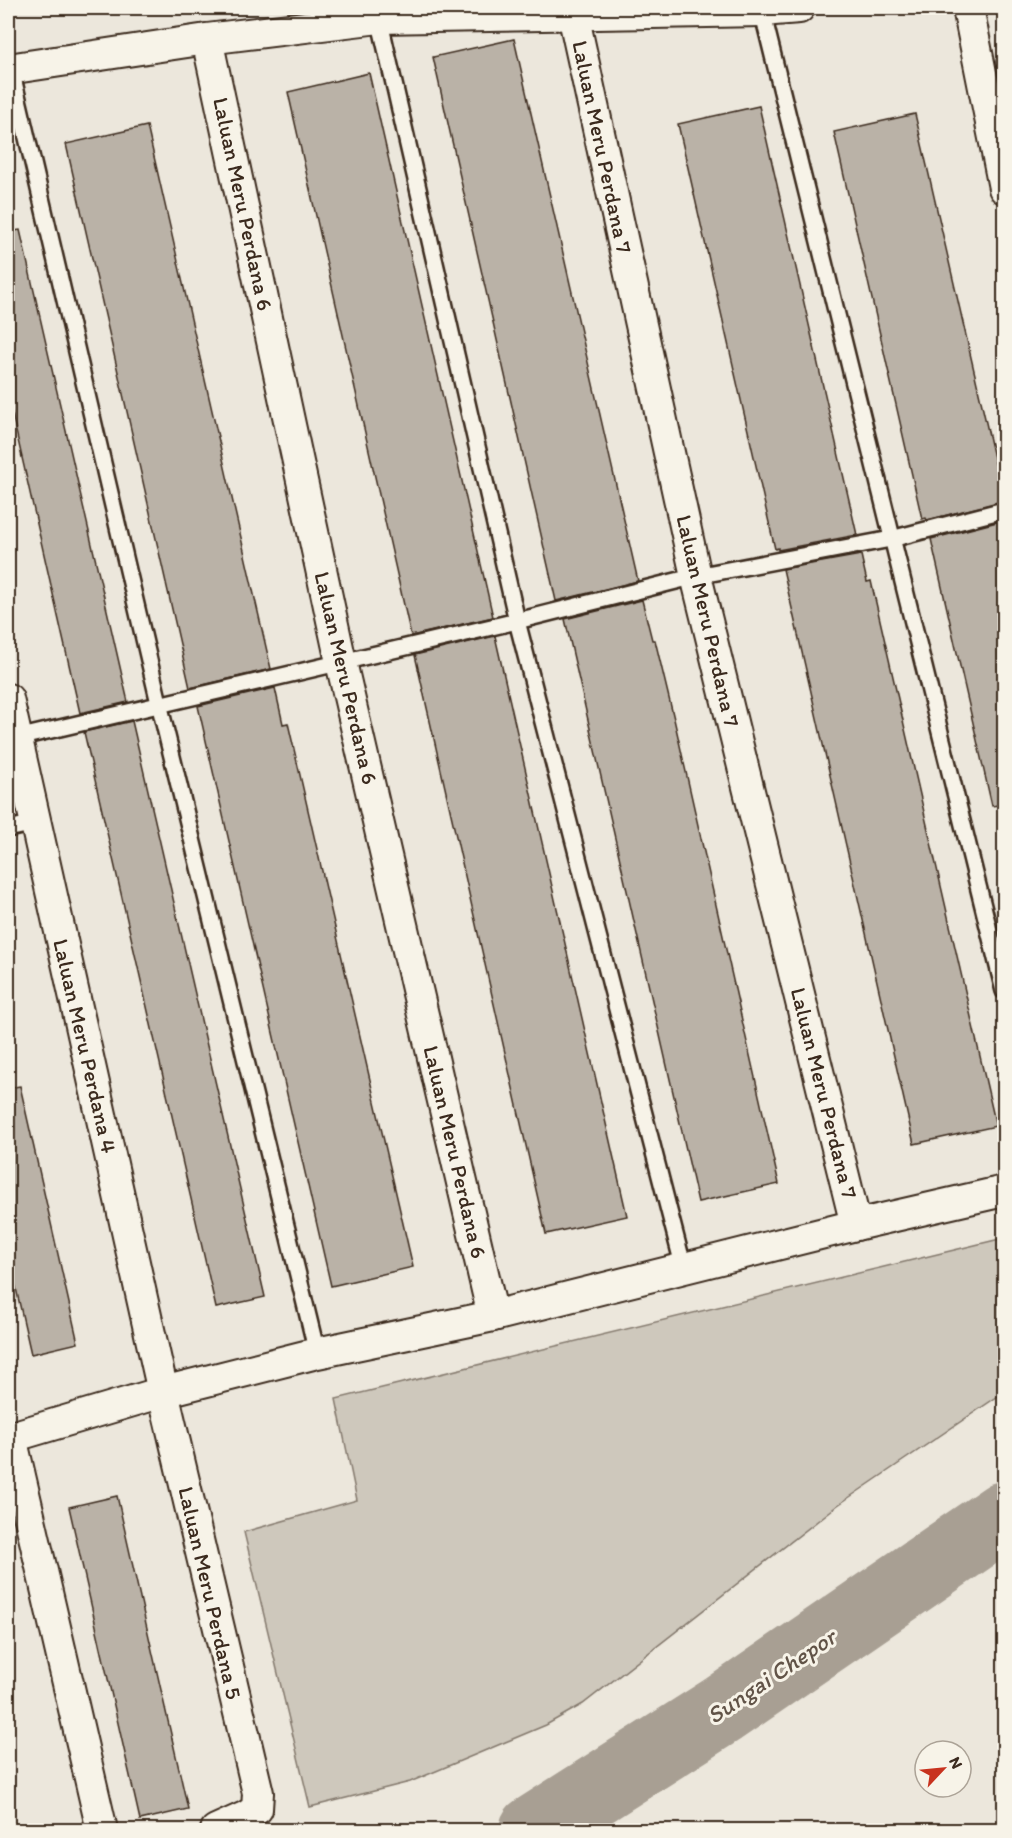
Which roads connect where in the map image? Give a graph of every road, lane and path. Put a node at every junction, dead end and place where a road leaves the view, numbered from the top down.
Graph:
1 (799, 8) edge
2 (968, 8) edge
3 (762, 11) junction
4 (573, 14) junction
5 (379, 18) junction
6 (207, 39) junction
7 (9, 69) edge
8 (1005, 188) edge
9 (1005, 510) edge
10 (891, 539) junction
11 (696, 576) junction
12 (517, 621) junction
13 (341, 662) junction
14 (8, 699) edge
15 (159, 704) junction
16 (17, 738) junction
17 (21, 826) edge
18 (1005, 991) edge
19 (1005, 1191) edge
20 (856, 1225) junction
21 (684, 1269) junction
22 (493, 1316) junction
23 (317, 1353) junction
24 (163, 1392) junction
25 (9, 1437) edge
26 (102, 1830) edge
27 (216, 1830) edge

1 - 3 street
2 - 8 street
3 - 4 street
3 - 10 lane
4 - 5 street
4 - 11 street, Laluan Meru Perdana 7
5 - 6 street
5 - 12 lane
6 - 7 street
6 - 13 street, Laluan Meru Perdana 6
7 - 15 lane
9 - 10 lane
10 - 11 lane
10 - 18 lane
11 - 12 lane
11 - 20 street, Laluan Meru Perdana 7
12 - 13 lane
12 - 21 lane
13 - 15 lane
13 - 22 street, Laluan Meru Perdana 6
14 - 16 street, Laluan Meru Perdana 4
15 - 16 lane
15 - 23 lane
16 - 17 street, Laluan Meru Perdana 4
17 - 24 street, Laluan Meru Perdana 4
19 - 20 street
20 - 21 street
21 - 22 street
22 - 23 street
23 - 24 street
24 - 25 street
24 - 27 street, Laluan Meru Perdana 5
25 - 26 street

